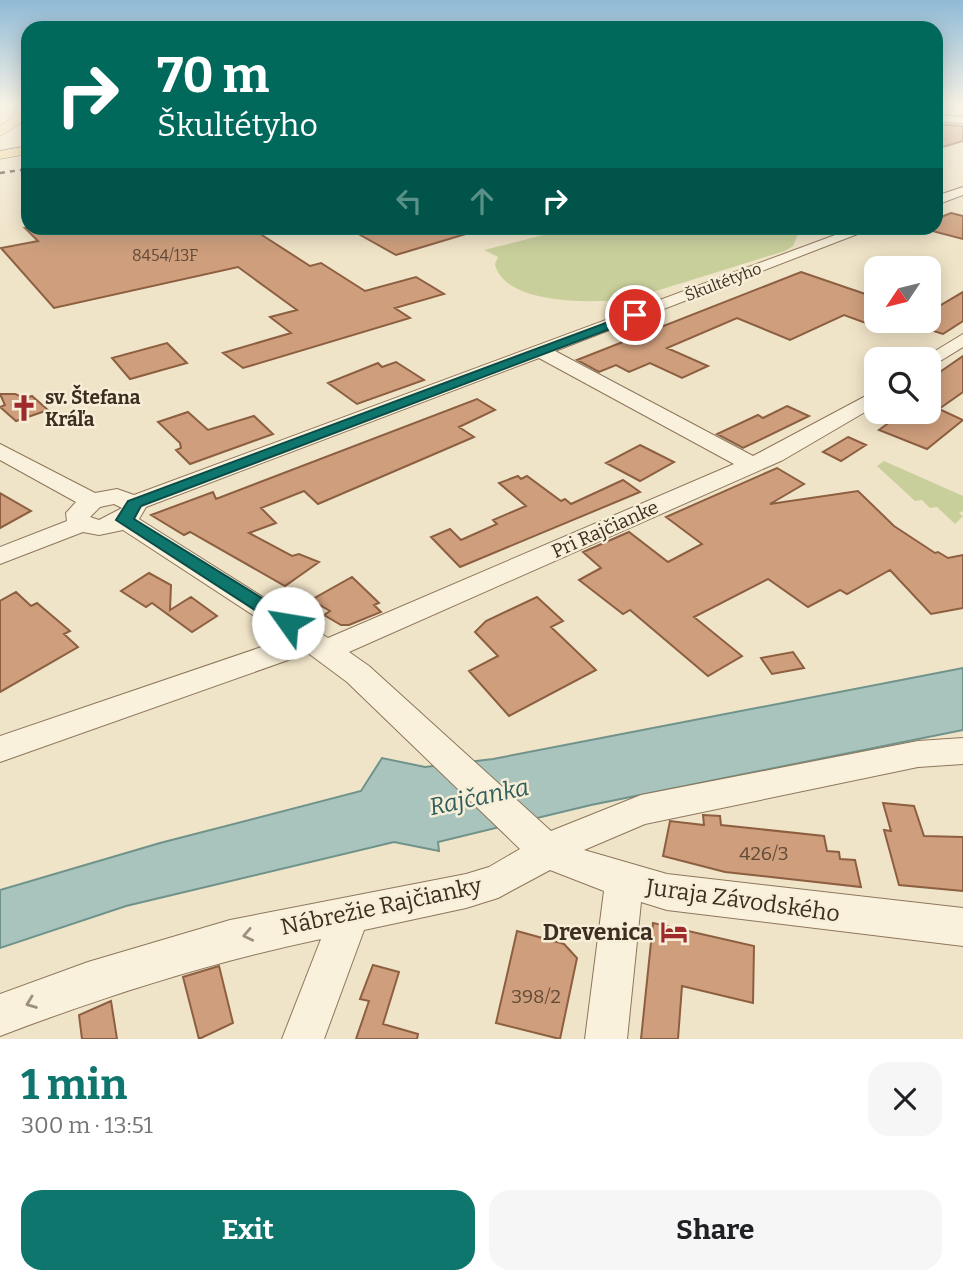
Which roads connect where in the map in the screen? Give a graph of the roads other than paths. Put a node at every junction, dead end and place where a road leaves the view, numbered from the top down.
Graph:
1 (21, 164) edge
2 (0, 168) edge
3 (963, 191) edge
4 (943, 198) edge
5 (847, 235) edge
6 (963, 339) edge
7 (540, 351) junction
8 (941, 354) edge
9 (864, 404) edge
10 (0, 451) edge
11 (752, 465) junction
12 (129, 512) junction
13 (87, 513) junction
14 (0, 556) edge
15 (320, 645) junction
16 (0, 749) edge
17 (963, 751) edge
18 (539, 845) junction
19 (624, 882) junction
20 (351, 912) junction
21 (963, 927) edge
22 (0, 1015) edge
23 (303, 1039) edge
24 (606, 1039) edge

1 - 2 main road
3 - 4 street
5 - 7 street, Škultétyho
6 - 8 street
7 - 11 street
7 - 12 street, Škultétyho
9 - 11 street, Pri Rajčianke
10 - 13 street
11 - 15 street, Pri Rajčianke
12 - 13 street, Škultétyho
12 - 15 street
13 - 14 street
15 - 16 street, Pri Rajčianke
15 - 18 street
17 - 18 street, Nábrežie Rajčianky
18 - 19 street, Juraja Závodského
18 - 20 street, Nábrežie Rajčianky
19 - 21 street, Juraja Závodského
19 - 24 street
20 -> 22 street, Nábrežie Rajčianky
20 - 23 street

